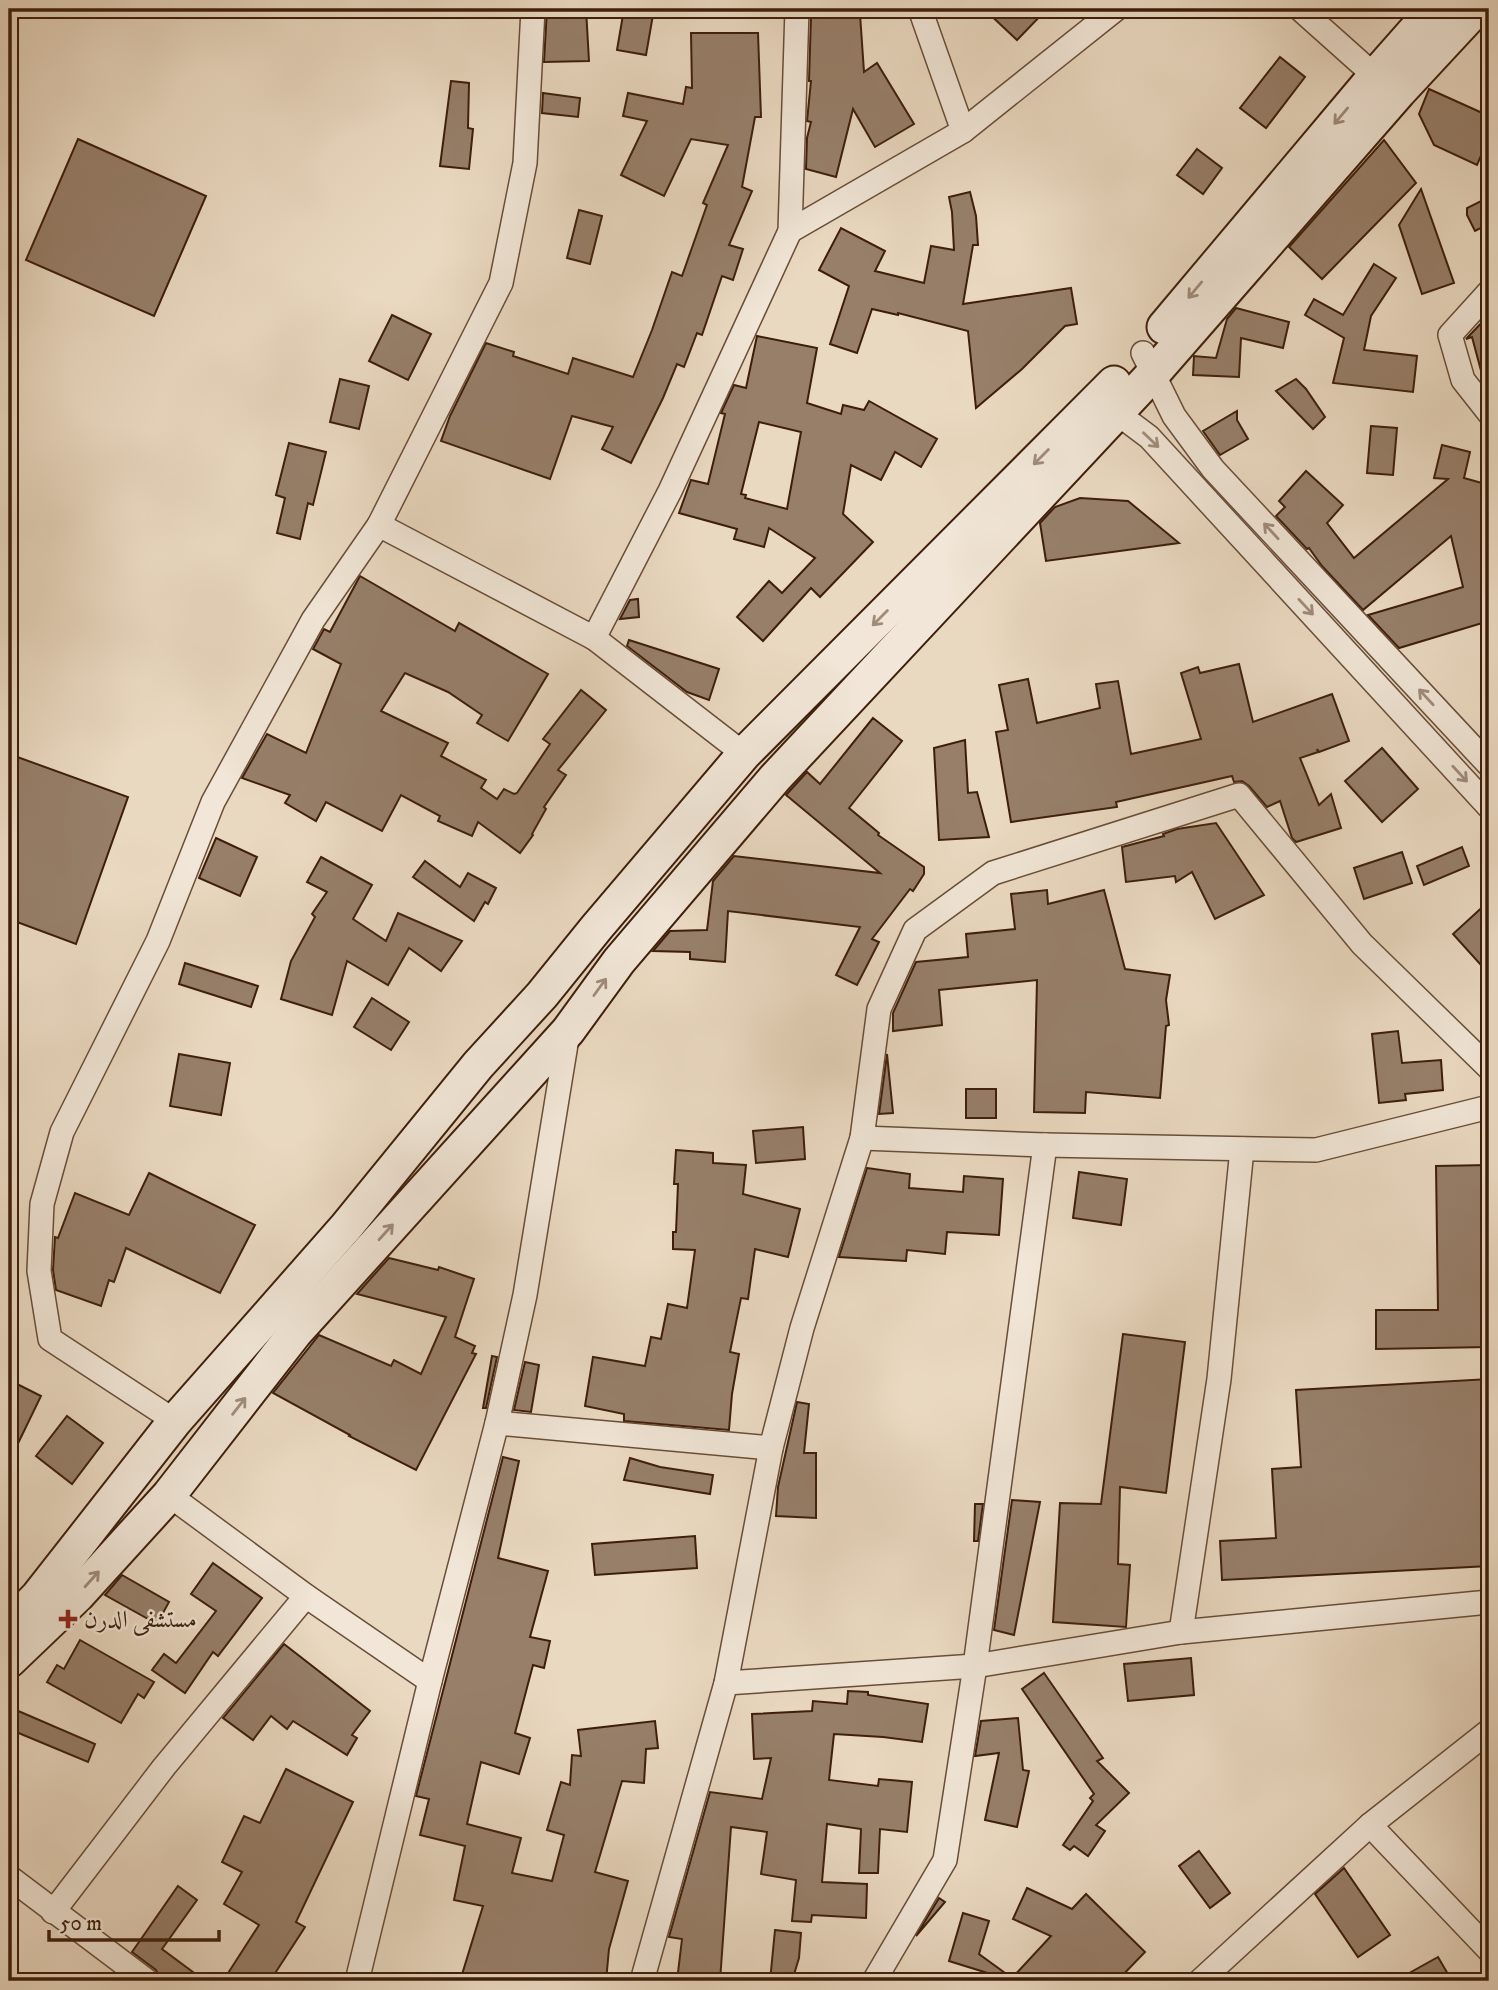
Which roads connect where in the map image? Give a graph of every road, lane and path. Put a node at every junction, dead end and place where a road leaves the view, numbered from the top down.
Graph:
1 (533, 9) edge
2 (797, 9) edge
3 (920, 9) edge
4 (1116, 9) edge
5 (1300, 9) edge
6 (1434, 9) edge
7 (1476, 9) edge
8 (1375, 76) junction
9 (963, 131) junction
10 (790, 231) junction
11 (1489, 292) edge
12 (1148, 364) junction
13 (1105, 409) junction
14 (1489, 413) edge
15 (379, 525) junction
16 (594, 638) junction
17 (744, 754) junction
18 (1489, 765) edge
19 (1489, 807) edge
20 (542, 995) junction
21 (568, 1031) junction
22 (1489, 1068) edge
23 (1489, 1107) edge
24 (862, 1138) junction
25 (1045, 1145) junction
26 (1242, 1149) junction
27 (175, 1421) junction
28 (497, 1423) junction
29 (771, 1448) junction
30 (169, 1494) junction
31 (306, 1596) junction
32 (1489, 1602) edge
33 (9, 1626) edge
34 (1181, 1632) junction
35 (9, 1661) edge
36 (975, 1666) junction
37 (430, 1681) junction
38 (726, 1684) junction
39 (1489, 1731) edge
40 (1370, 1825) junction
41 (9, 1878) edge
42 (53, 1912) junction
43 (1489, 1950) edge
44 (147, 1981) edge
45 (357, 1981) edge
46 (642, 1981) edge
47 (874, 1981) edge
48 (1201, 1981) edge

1 - 15 street
2 - 10 street
3 - 9 street
4 - 9 street
5 - 8 street
6 - 8 street
7 - 12 street
8 -> 12 street
9 - 10 street
10 - 16 street
11 - 14 street
12 - 13 street
18 -> 12 street
13 -> 17 street
13 -> 19 street
21 -> 13 street
15 - 16 street
15 - 27 street
16 - 17 street
17 - 20 street
20 - 21 street
20 - 27 street
21 - 28 street
30 -> 21 street
22 - 24 street
23 - 26 street
24 - 25 street
24 - 29 street
25 - 26 street
25 - 36 street
26 - 34 street
27 - 33 street
28 - 29 street
28 - 37 street
29 - 38 street
30 - 31 street
35 -> 30 street
31 - 37 street
31 - 42 street
32 - 34 street
34 - 36 street
36 - 38 street
36 - 47 street
37 - 45 street
38 - 46 street
39 - 40 street
40 - 43 street
40 - 48 street
41 - 42 street
42 - 44 street

